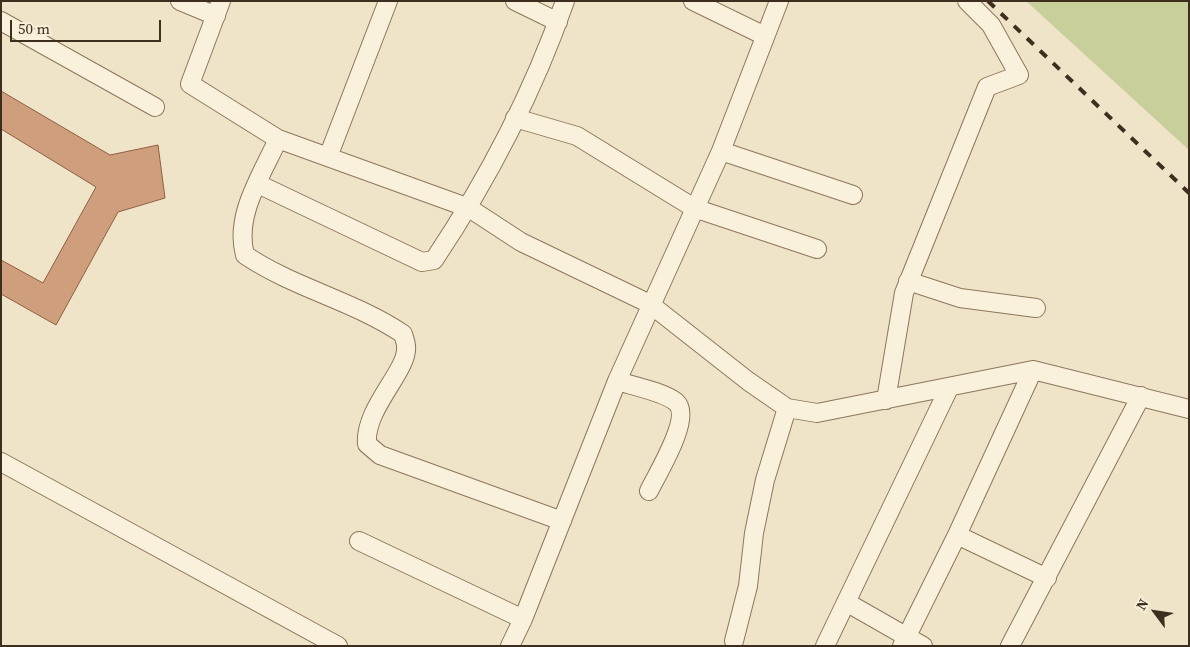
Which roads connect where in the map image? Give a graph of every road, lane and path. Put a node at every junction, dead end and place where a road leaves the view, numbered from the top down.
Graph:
1 (180, 1) edge
2 (388, 1) edge
3 (515, 1) edge
4 (565, 1) edge
5 (693, 1) edge
6 (779, 1) edge
7 (967, 1) edge
8 (218, 8) edge
9 (1, 21) edge
10 (558, 22) junction
11 (764, 36) junction
12 (155, 107) dead end
13 (515, 118) junction
14 (278, 139) junction
15 (720, 151) junction
16 (328, 157) junction
17 (258, 184) junction
18 (853, 195) dead end
19 (469, 208) junction
20 (694, 208) junction
21 (817, 249) dead end
22 (908, 281) junction
23 (650, 304) junction
24 (1036, 308) dead end
25 (1033, 370) junction
26 (618, 381) junction
27 (949, 388) junction
28 (1141, 396) junction
29 (886, 400) junction
30 (787, 408) junction
31 (1189, 409) edge
32 (1, 462) edge
33 (649, 491) dead end
34 (562, 521) junction
35 (957, 535) junction
36 (359, 541) dead end
37 (1047, 578) junction
38 (846, 602) junction
39 (523, 619) junction
40 (734, 642) dead end
41 (904, 642) edge
42 (338, 646) edge
43 (510, 646) edge
44 (825, 646) edge
45 (923, 646) edge
46 (1010, 646) edge

1 - 8 street
2 - 16 street
3 - 10 street
4 - 10 street
5 - 11 street
6 - 11 street
7 - 22 street
8 - 14 street
9 - 12 street
10 - 13 street
11 - 15 street
13 - 19 street
13 - 20 street
14 - 16 street
14 - 17 street
15 - 18 street
15 - 20 street
16 - 19 street
17 - 19 street
17 - 34 street
19 - 23 street
20 - 21 street
20 - 23 street
22 - 24 street
22 - 29 street
23 - 26 street
23 - 30 street
25 - 27 street
25 - 28 street
25 - 35 street
26 - 33 street
26 - 34 street
27 - 29 street
27 - 38 street
28 - 31 street
28 - 37 street
29 - 30 street
30 - 40 street
32 - 42 street
34 - 39 street
35 - 37 street
35 - 41 street
36 - 39 street
37 - 46 street
38 - 41 street
38 - 44 street
39 - 43 street
41 - 45 street

